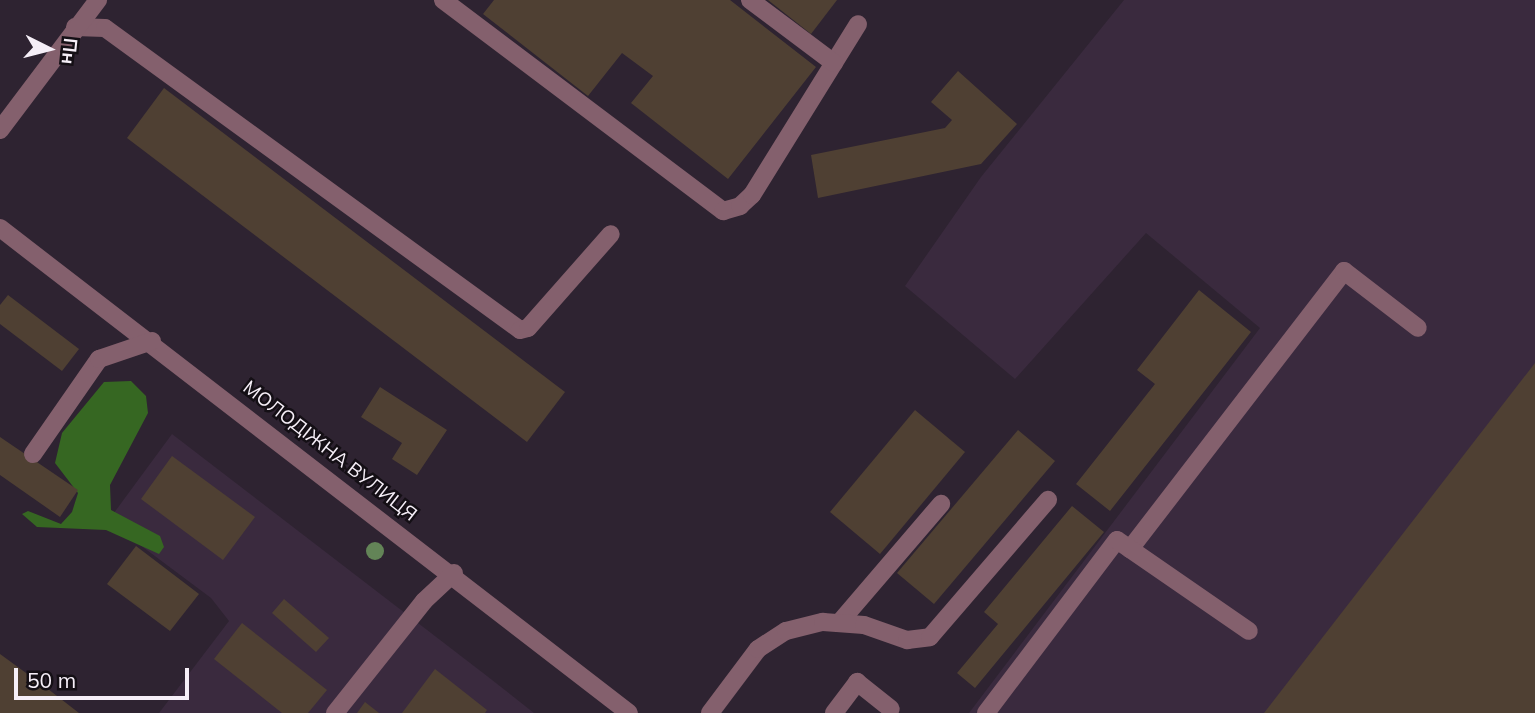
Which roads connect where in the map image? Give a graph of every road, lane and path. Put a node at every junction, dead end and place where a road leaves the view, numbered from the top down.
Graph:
1 (98, 0) edge
2 (750, 0) edge
3 (452, 3) edge
4 (858, 24) dead end
5 (75, 27) junction
6 (834, 63) junction
7 (0, 130) edge
8 (0, 228) edge
9 (611, 234) dead end
10 (1418, 328) dead end
11 (152, 341) junction
12 (33, 454) dead end
13 (1048, 500) dead end
14 (941, 504) dead end
15 (1130, 549) junction
16 (454, 573) junction
17 (839, 623) junction
18 (1249, 631) dead end
19 (891, 709) dead end
20 (335, 713) edge
21 (629, 713) edge
22 (710, 713) edge
23 (834, 713) edge
24 (986, 713) edge

1 - 5 street
2 - 6 street
3 - 6 street
4 - 6 street
5 - 7 street
5 - 9 street
8 - 11 street, МОЛОДІЖНА ВУЛИЦЯ
10 - 15 street
11 - 12 street
11 - 16 street, МОЛОДІЖНА ВУЛИЦЯ
13 - 17 street
14 - 17 street
15 - 18 street
15 - 24 street
16 - 20 street
16 - 21 street, МОЛОДІЖНА ВУЛИЦЯ
17 - 22 street
19 - 23 street

